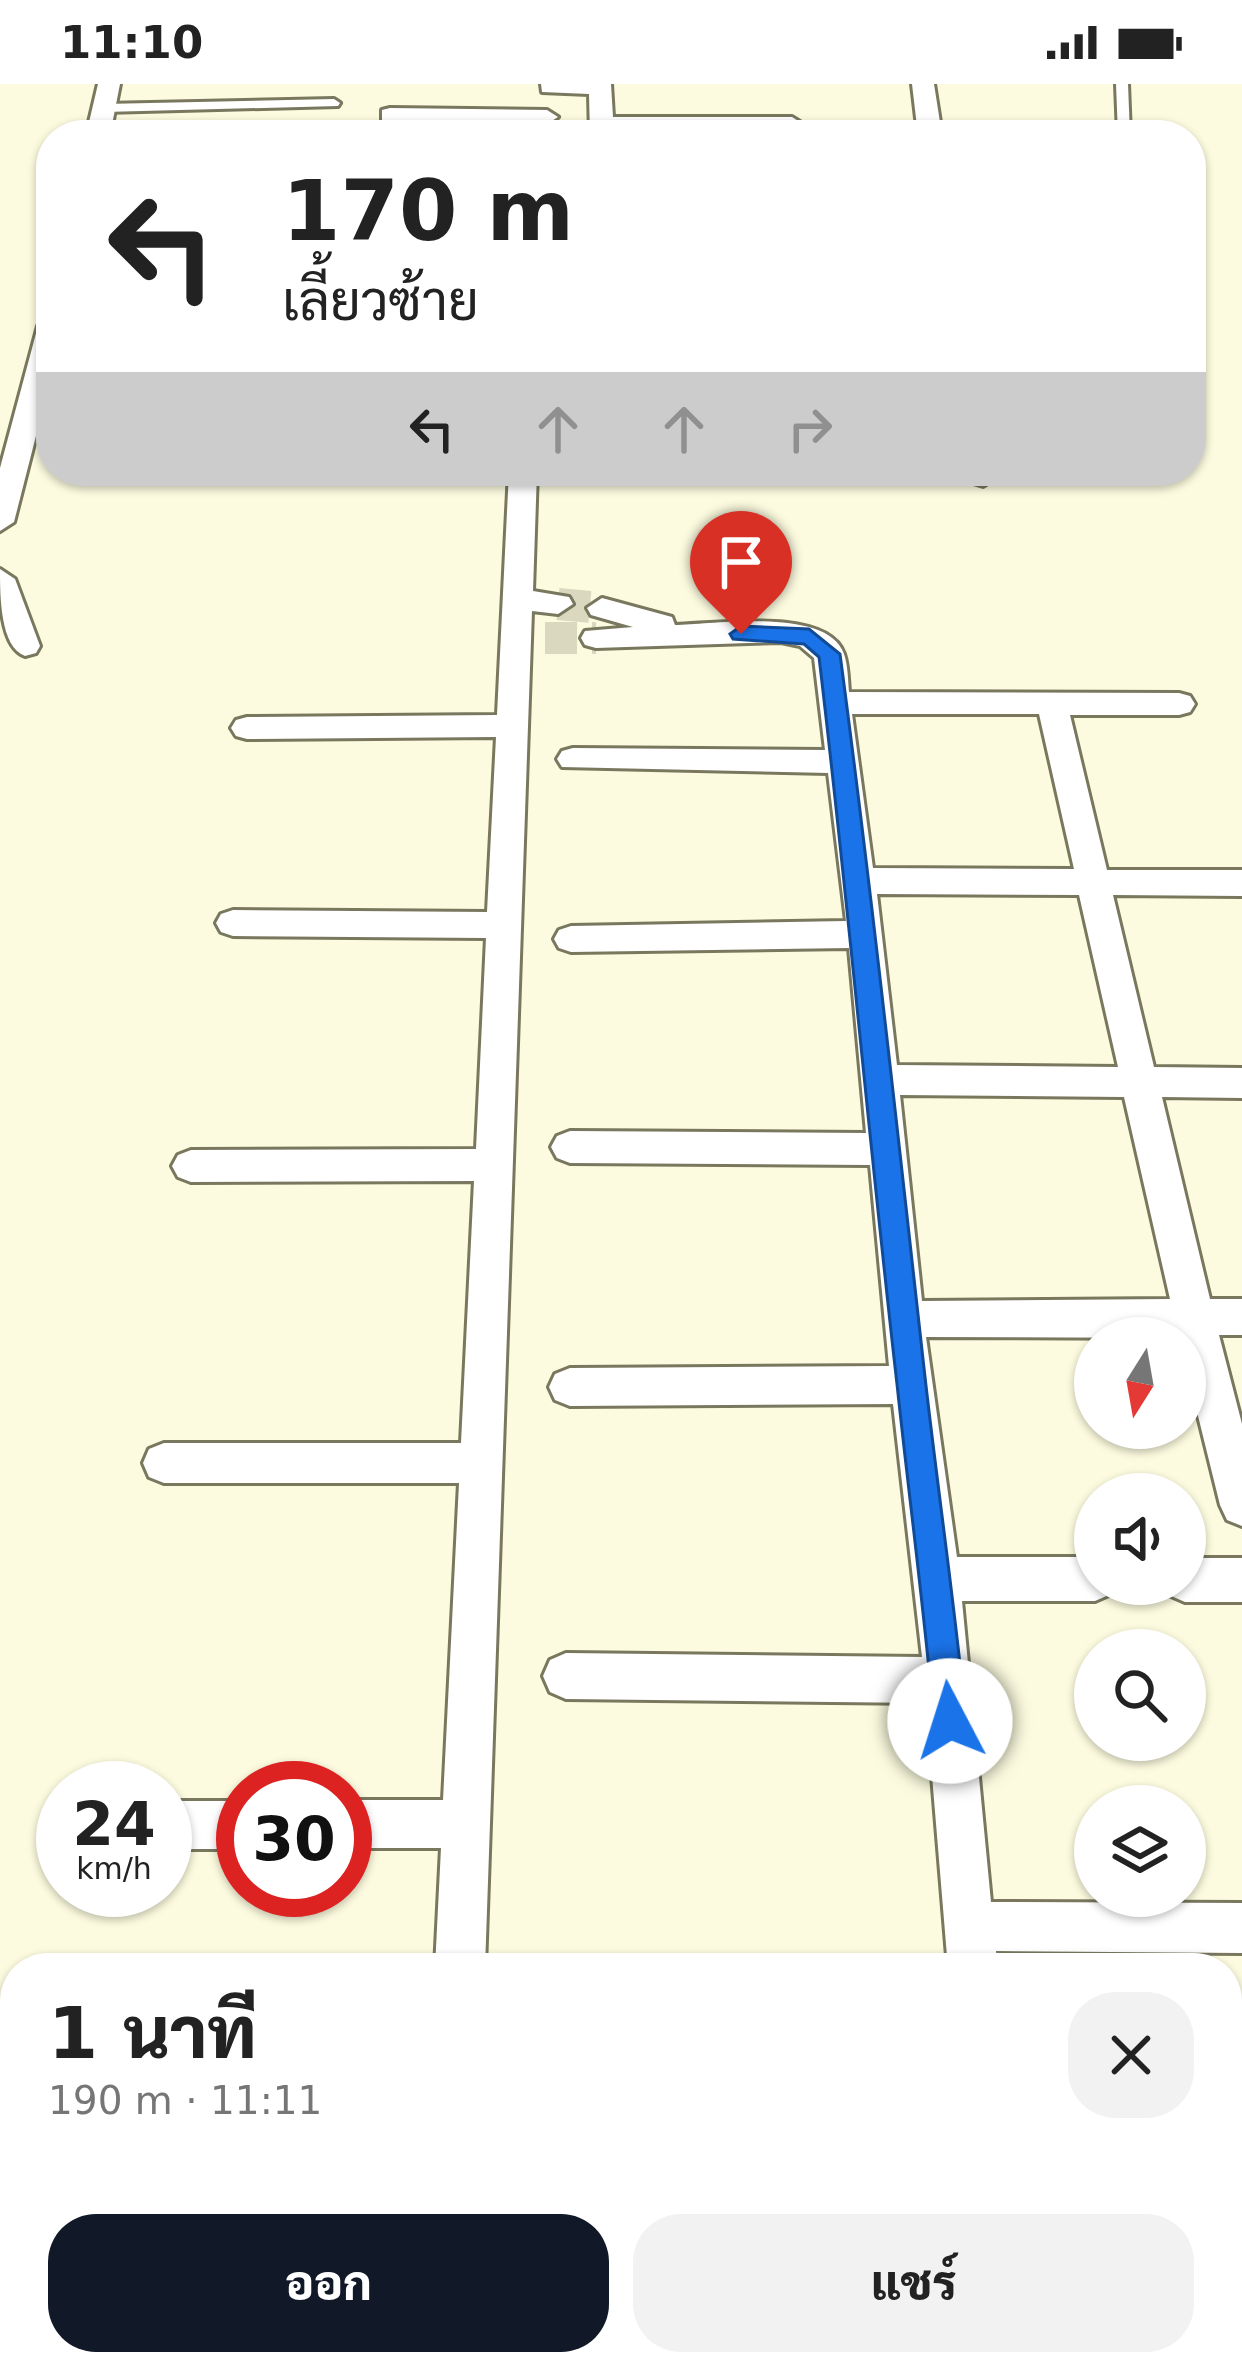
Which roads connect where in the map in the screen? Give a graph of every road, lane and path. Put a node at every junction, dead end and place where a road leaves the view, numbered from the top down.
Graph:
1 (922, 84) edge
2 (1122, 84) edge
3 (550, 86) edge
4 (600, 86) edge
5 (106, 96) edge
6 (334, 103) dead end
7 (390, 115) dead end
8 (461, 120) edge
9 (547, 120) edge
10 (602, 120) edge
11 (928, 120) edge
12 (1123, 120) edge
13 (36, 384) edge
14 (524, 486) edge
15 (0, 522) edge
16 (0, 579) edge
17 (599, 623) tunnel mouth
18 (25, 646) dead end
19 (838, 703) junction
20 (1052, 703) junction
21 (1179, 704) dead end
22 (512, 726) junction
23 (247, 728) dead end
24 (573, 759) dead end
25 (844, 762) junction
26 (857, 881) junction
27 (1092, 881) junction
28 (1242, 883) edge
29 (232, 923) dead end
30 (503, 925) junction
31 (865, 934) junction
32 (571, 939) dead end
33 (879, 1080) junction
34 (1139, 1081) junction
35 (1242, 1083) edge
36 (571, 1147) dead end
37 (886, 1149) junction
38 (191, 1166) dead end
39 (493, 1166) junction
40 (1194, 1317) edge
41 (1074, 1318) edge
42 (1206, 1318) edge
43 (1242, 1318) edge
44 (904, 1319) junction
45 (1206, 1365) edge
46 (911, 1384) junction
47 (570, 1387) dead end
48 (164, 1463) dead end
49 (480, 1463) junction
50 (1242, 1505) edge
51 (938, 1579) junction
52 (1074, 1579) edge
53 (1206, 1580) edge
54 (1242, 1580) edge
55 (566, 1676) dead end
56 (946, 1680) junction
57 (372, 1824) edge
58 (466, 1824) junction
59 (1242, 1928) edge
60 (971, 1947) edge
61 (461, 1953) edge

1 - 11 street
2 - 12 lane
3 - 4 street
3 - 9 street
4 - 10 street
5 - 6 lane
7 - 8 street
13 - 15 street
14 - 22 street
16 - 18 street
17 - 19 street
19 - 20 street
19 - 25 street
20 - 21 street
20 - 27 street
22 - 23 street
22 - 30 street
24 - 25 street
25 - 26 street
26 - 27 street
26 - 31 street
27 - 28 street
27 - 34 street
29 - 30 street
30 - 39 street
31 - 32 street
31 - 33 street
33 - 34 street
33 - 37 street
34 - 35 street
34 - 40 street
36 - 37 street
37 - 44 street
38 - 39 street
39 - 49 street
41 - 44 street
42 - 43 street
44 - 46 street
45 - 50 street
46 - 47 street
46 - 51 street
48 - 49 street
49 - 58 street
51 - 52 street
51 - 56 street
53 - 54 street
55 - 56 street
56 - 60 street
57 - 58 street
58 - 61 street
59 - 60 street

